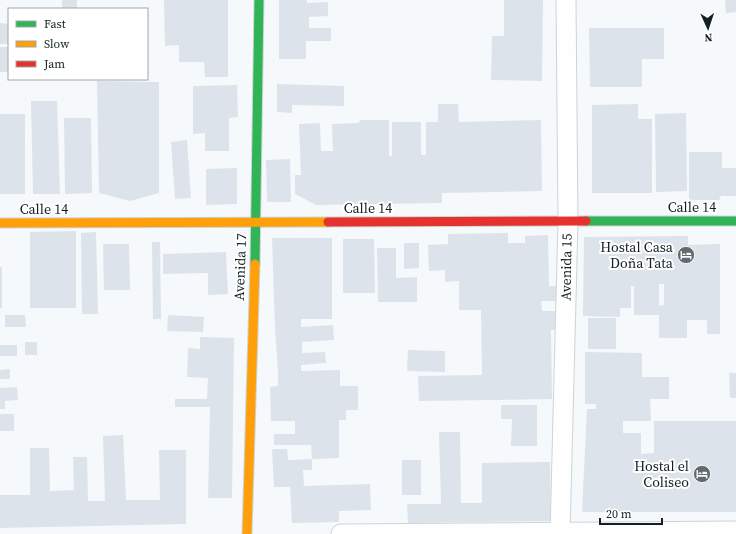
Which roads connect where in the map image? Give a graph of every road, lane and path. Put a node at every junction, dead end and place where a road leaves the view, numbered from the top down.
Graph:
1 (259, 0) edge
2 (566, 0) edge
3 (568, 221) junction
4 (736, 221) edge
5 (256, 222) junction
6 (0, 223) edge
7 (736, 531) edge
8 (560, 533) edge
9 (247, 534) edge
10 (340, 534) edge

1 - 5 street, Avenida 17
2 - 3 street, Avenida 15
3 - 4 street, Calle 14
3 - 5 street, Calle 14
3 - 8 street, Avenida 15
5 - 6 street, Calle 14
5 - 9 street, Avenida 17
7 - 8 street
8 - 10 street

